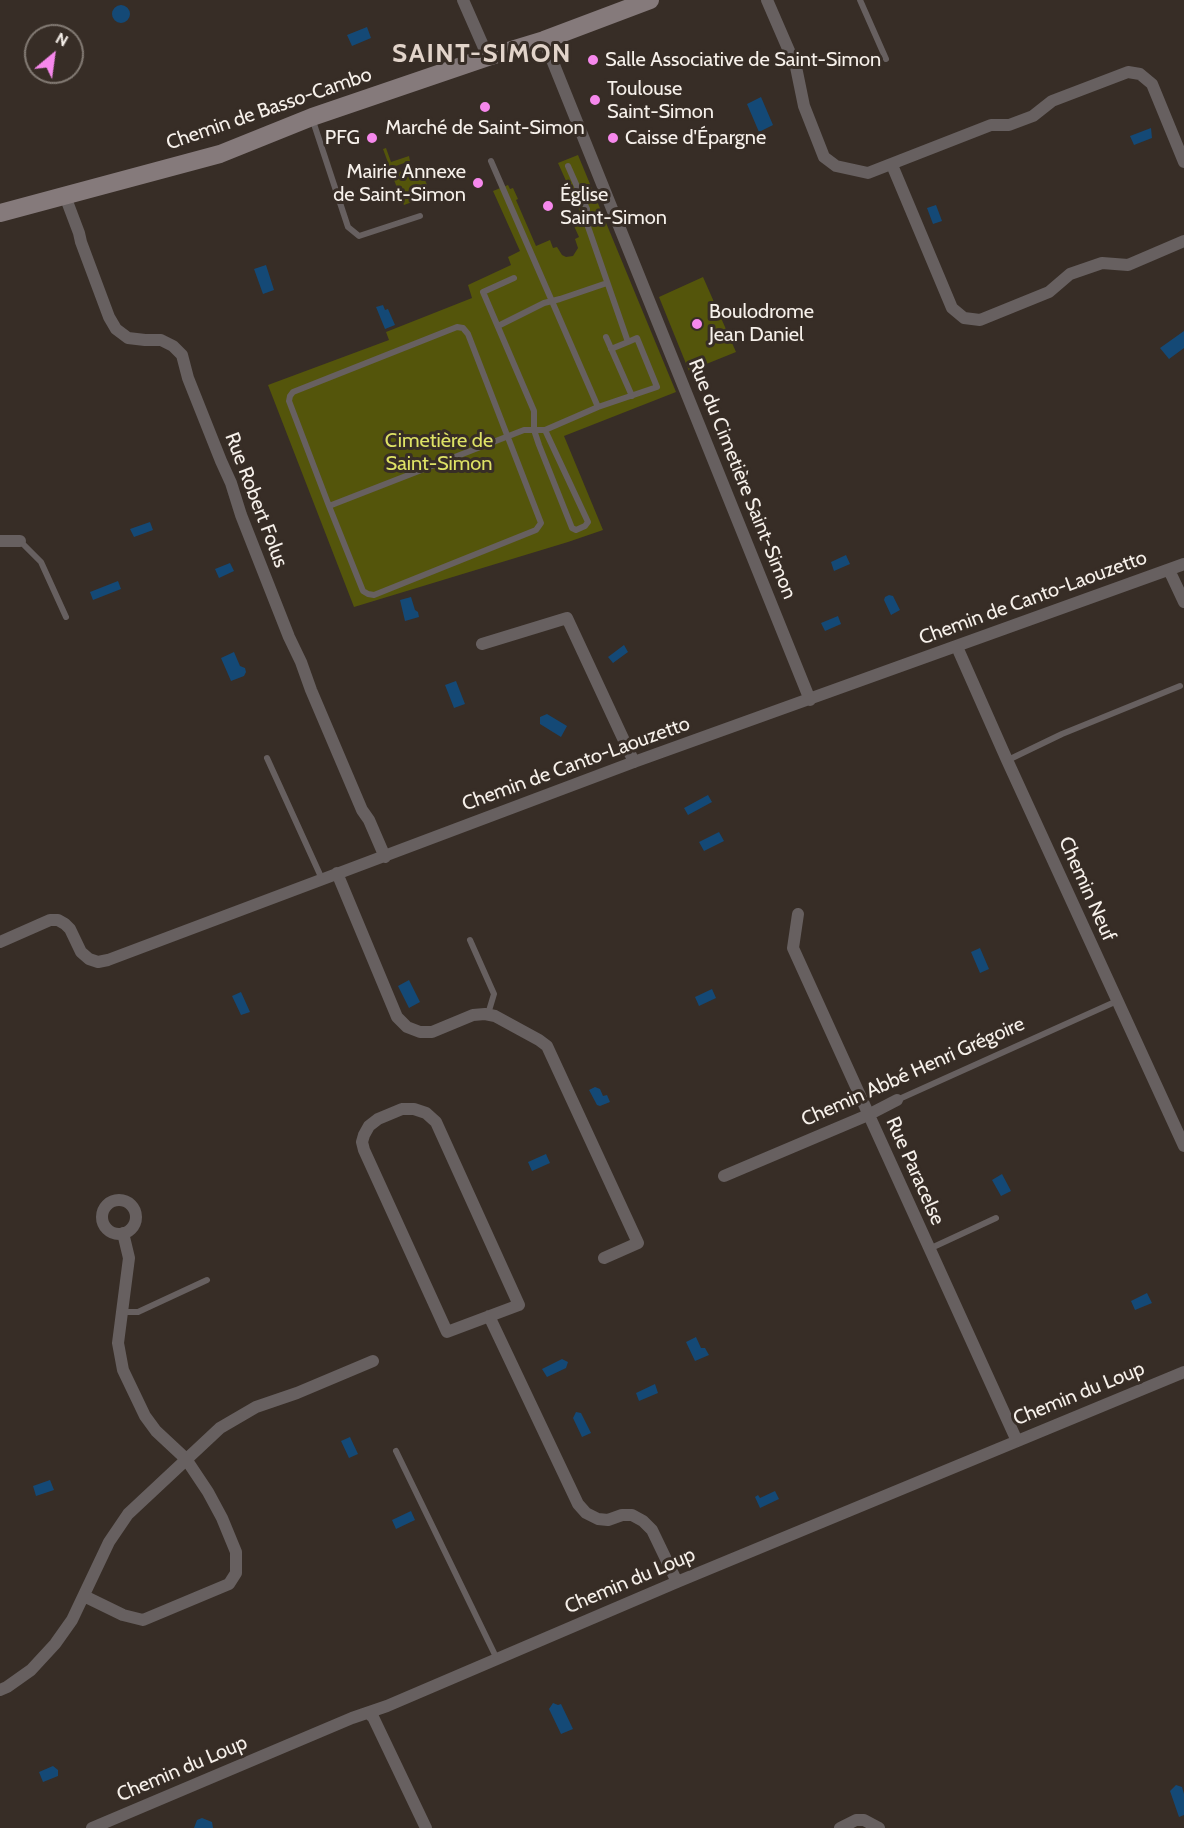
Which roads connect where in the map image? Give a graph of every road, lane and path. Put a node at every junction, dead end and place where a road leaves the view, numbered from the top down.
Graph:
1 (463, 0) edge
2 (650, 0) edge
3 (767, 0) edge
4 (860, 0) edge
5 (544, 40) junction
6 (488, 57) junction
7 (886, 59) dead end
8 (312, 117) junction
9 (491, 161) dead end
10 (1184, 162) edge
11 (892, 165) junction
12 (568, 166) dead end
13 (65, 196) junction
14 (0, 213) edge
15 (420, 216) dead end
16 (1184, 240) edge
17 (514, 278) dead end
18 (608, 283) junction
19 (553, 300) junction
20 (498, 326) junction
21 (606, 337) dead end
22 (628, 342) junction
23 (611, 349) junction
24 (632, 396) junction
25 (598, 407) junction
26 (534, 430) junction
27 (545, 430) junction
28 (508, 436) junction
29 (329, 506) junction
30 (0, 541) edge
31 (20, 541) joint
32 (1184, 564) edge
33 (1169, 570) junction
34 (1184, 602) edge
35 (66, 617) dead end
36 (483, 644) dead end
37 (957, 647) junction
38 (1180, 686) dead end
39 (810, 700) junction
40 (267, 758) dead end
41 (1007, 760) junction
42 (634, 762) junction
43 (384, 857) junction
44 (337, 873) junction
45 (322, 879) junction
46 (798, 914) dead end
47 (470, 940) dead end
48 (0, 942) edge
49 (1117, 1001) junction
50 (488, 1014) junction
51 (897, 1100) joint
52 (868, 1115) junction
53 (1184, 1146) edge
54 (724, 1176) dead end
55 (996, 1218) dead end
56 (123, 1233) dead end
57 (929, 1249) junction
58 (604, 1258) dead end
59 (207, 1280) dead end
60 (122, 1312) junction
61 (489, 1316) junction
62 (373, 1361) dead end
63 (1184, 1372) edge
64 (1017, 1441) junction
65 (396, 1451) dead end
66 (186, 1459) junction
67 (677, 1582) junction
68 (84, 1596) junction
69 (497, 1659) junction
70 (0, 1690) edge
71 (368, 1713) junction
72 (92, 1828) edge
73 (426, 1828) edge
74 (840, 1828) edge
75 (879, 1828) edge

1 - 6 street
2 - 5 street, Chemin de Basso-Cambo
3 - 11 street
4 - 7 lane
5 - 6 street, Chemin de Basso-Cambo
5 - 39 street, Rue du Cimetière Saint-Simon
6 - 8 street, Chemin de Basso-Cambo
8 - 13 street, Chemin de Basso-Cambo
8 - 15 lane
9 - 19 lane
10 - 11 street
11 - 16 street
12 - 18 lane
13 - 14 street, Chemin de Basso-Cambo
13 - 43 street, Rue Robert Folus
17 - 20 lane
18 - 19 lane
18 - 22 lane
19 - 20 lane
19 - 25 lane
20 - 26 lane
21 - 23 lane
22 - 23 lane
22 - 24 lane
23 - 24 lane
24 - 25 lane
25 - 27 lane
26 - 27 lane
26 - 27 lane
26 - 28 lane
28 - 29 lane
28 - 29 lane
28 - 29 lane
30 - 31 street
31 - 35 lane
32 - 33 street, Chemin de Canto-Laouzetto
33 - 34 street
33 - 37 street, Chemin de Canto-Laouzetto
36 - 42 street
37 - 39 street, Chemin de Canto-Laouzetto
37 - 41 street, Chemin Neuf
38 - 41 lane
39 - 42 street, Chemin de Canto-Laouzetto
40 - 45 lane
41 - 49 street, Chemin Neuf
42 - 43 street, Chemin de Canto-Laouzetto
43 - 44 street, Chemin de Canto-Laouzetto
44 - 45 street, Chemin de Canto-Laouzetto
44 - 50 street
45 - 48 street, Chemin de Canto-Laouzetto
46 - 52 street, Rue Paracelse
47 - 50 lane
49 - 51 lane, Chemin Abbé Henri Grégoire
49 - 53 street, Chemin Neuf
50 - 58 street
51 - 52 street, Chemin Abbé Henri Grégoire
52 - 54 street, Chemin Abbé Henri Grégoire
52 - 57 street, Rue Paracelse
55 - 57 lane
56 - 60 street
57 - 64 street, Rue Paracelse
59 - 60 lane
60 - 66 street
61 - 61 street
61 - 67 street
62 - 66 street
63 - 64 street, Chemin du Loup
64 - 67 street, Chemin du Loup
65 - 69 lane
66 - 68 street
66 - 68 street
67 - 69 street, Chemin du Loup
68 - 70 street
69 - 71 street, Chemin du Loup
71 - 72 street, Chemin du Loup
71 - 73 street
74 - 75 street

